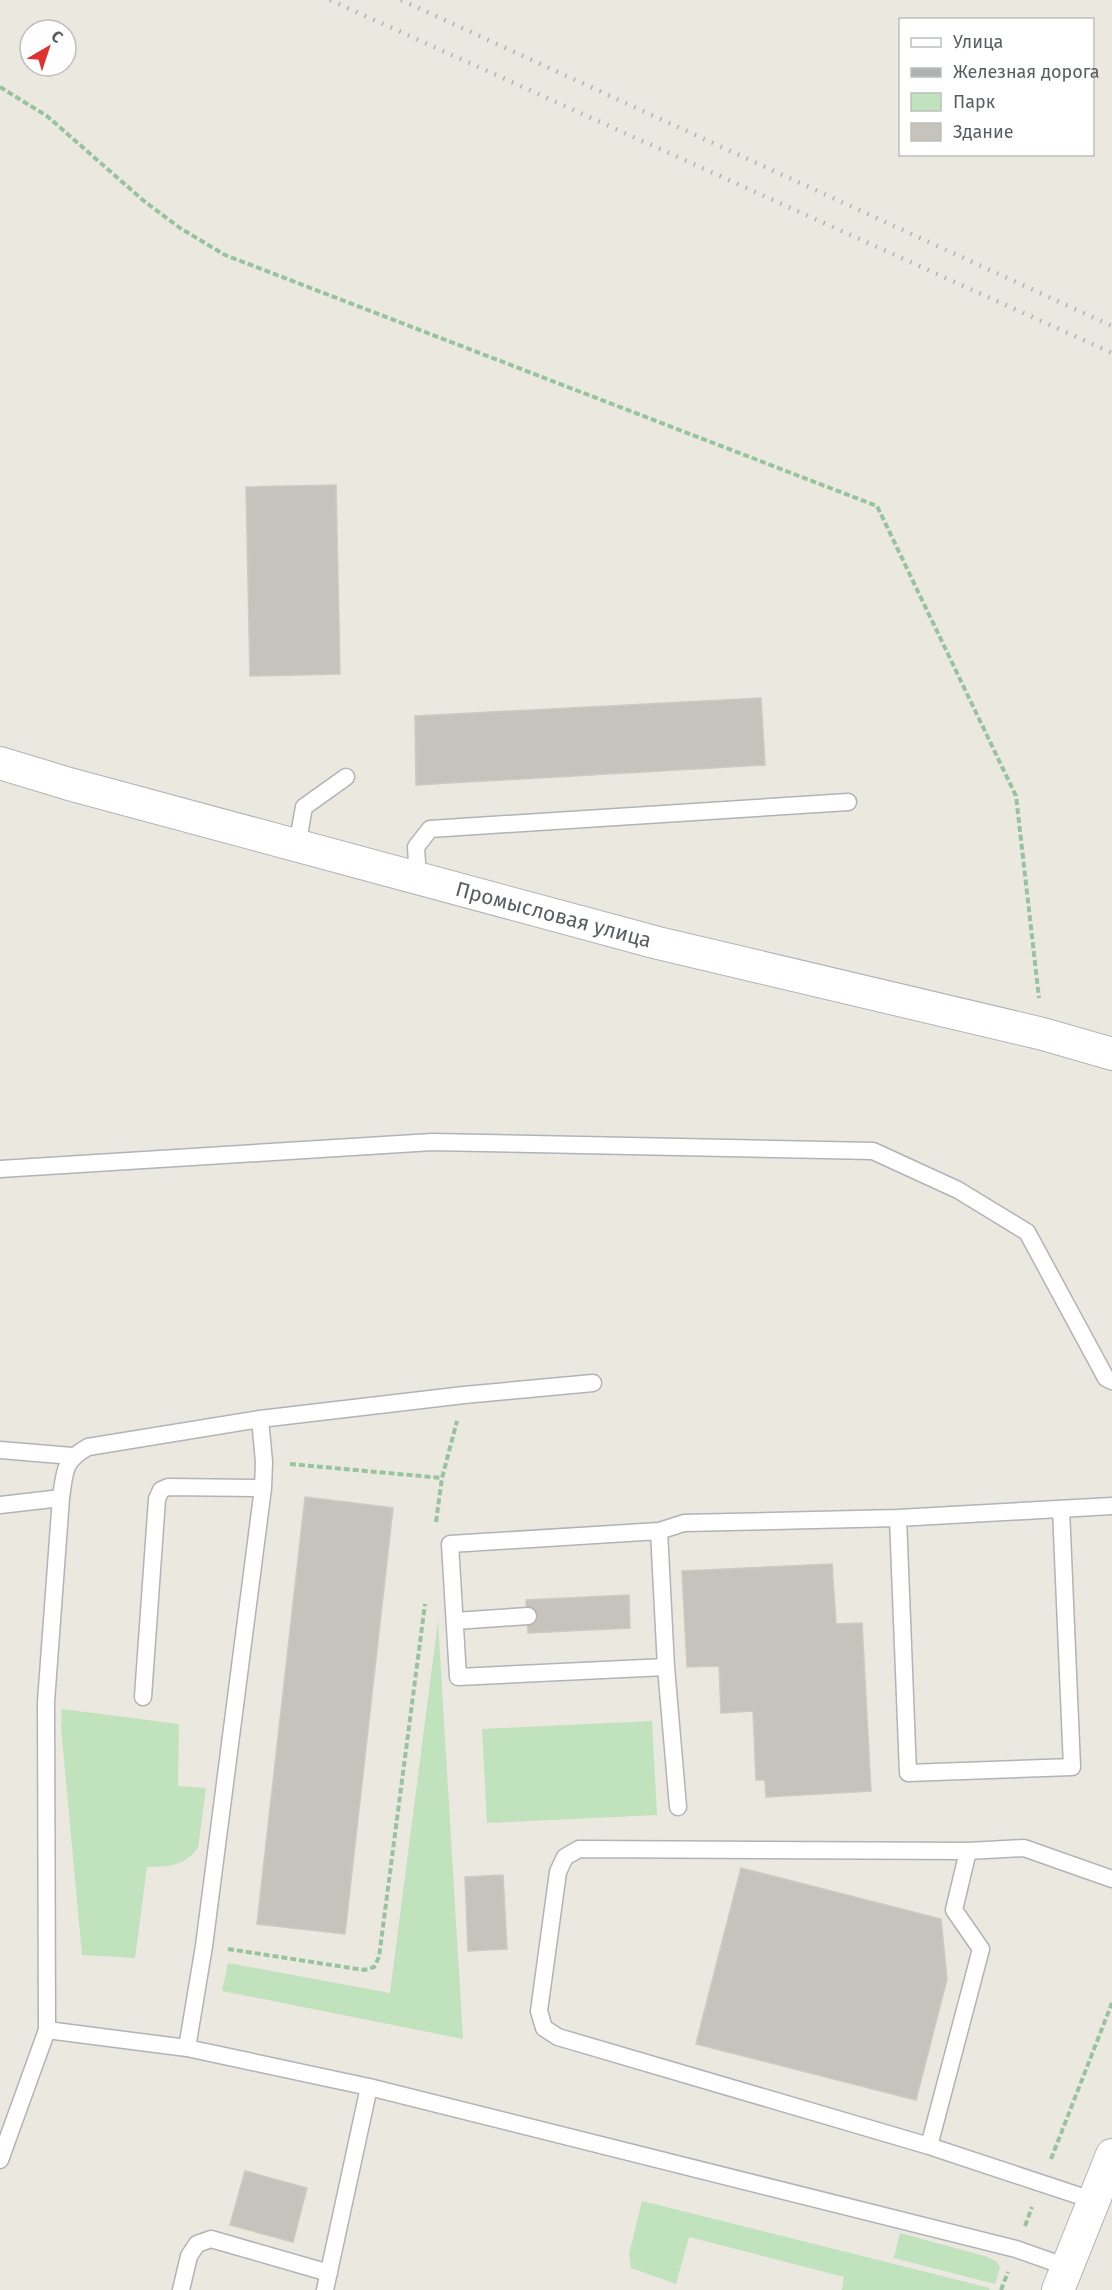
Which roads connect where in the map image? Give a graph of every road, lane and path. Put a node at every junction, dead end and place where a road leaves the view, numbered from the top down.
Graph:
1 (0, 87) edge
2 (0, 764) edge
3 (346, 777) dead end
4 (848, 802) dead end
5 (297, 846) junction
6 (418, 879) junction
7 (1043, 1034) junction
8 (1112, 1054) edge
9 (0, 1169) edge
10 (1112, 1381) edge
11 (593, 1383) dead end
12 (464, 1395) junction
13 (260, 1419) junction
14 (0, 1450) edge
15 (72, 1456) junction
16 (264, 1462) junction
17 (442, 1478) junction
18 (263, 1488) junction
19 (61, 1498) junction
20 (0, 1505) edge
21 (1112, 1506) edge
22 (1061, 1509) junction
23 (898, 1518) junction
24 (436, 1524) dead end
25 (659, 1530) junction
26 (427, 1595) dead end
27 (528, 1616) dead end
28 (455, 1621) junction
29 (666, 1667) junction
30 (143, 1697) dead end
31 (678, 1807) dead end
32 (968, 1851) junction
33 (1112, 1879) edge
34 (204, 1946) junction
35 (1112, 2003) edge
36 (46, 2030) junction
37 (187, 2048) junction
38 (369, 2087) junction
39 (929, 2146) junction
40 (1112, 2155) edge
41 (0, 2160) edge
42 (1042, 2182) junction
43 (1095, 2201) junction
44 (1016, 2249) junction
45 (329, 2272) junction
46 (1063, 2278) edge
47 (181, 2290) edge
48 (325, 2290) edge
49 (1001, 2290) edge

1 - 7 path
2 - 5 street, Промысловая улица
3 - 5 lane
4 - 6 lane
5 - 6 street, Промысловая улица
6 - 7 street, Промысловая улица
7 - 8 street, Промысловая улица
9 - 10 lane
11 - 12 lane
12 - 13 lane
12 - 17 path
13 - 15 lane
13 - 16 lane
14 - 15 lane
15 - 19 lane
16 - 17 path
16 - 18 lane
17 - 24 path
18 - 30 lane
18 - 34 lane
19 - 20 lane
19 - 36 lane
21 - 22 lane
22 - 23 lane
22 - 23 lane
23 - 25 lane
25 - 28 lane
25 - 29 lane
26 - 34 path
27 - 28 lane
28 - 29 lane
29 - 31 lane
32 - 33 lane
32 - 39 lane
32 - 39 lane
34 - 37 lane
35 - 42 path
36 - 37 lane
36 - 41 lane
37 - 38 lane
38 - 44 lane
38 - 45 lane
39 - 42 lane
40 - 43 street
42 - 43 lane
42 - 44 path
43 - 46 street
44 - 46 lane
44 - 49 path
45 - 47 lane
45 - 48 lane

